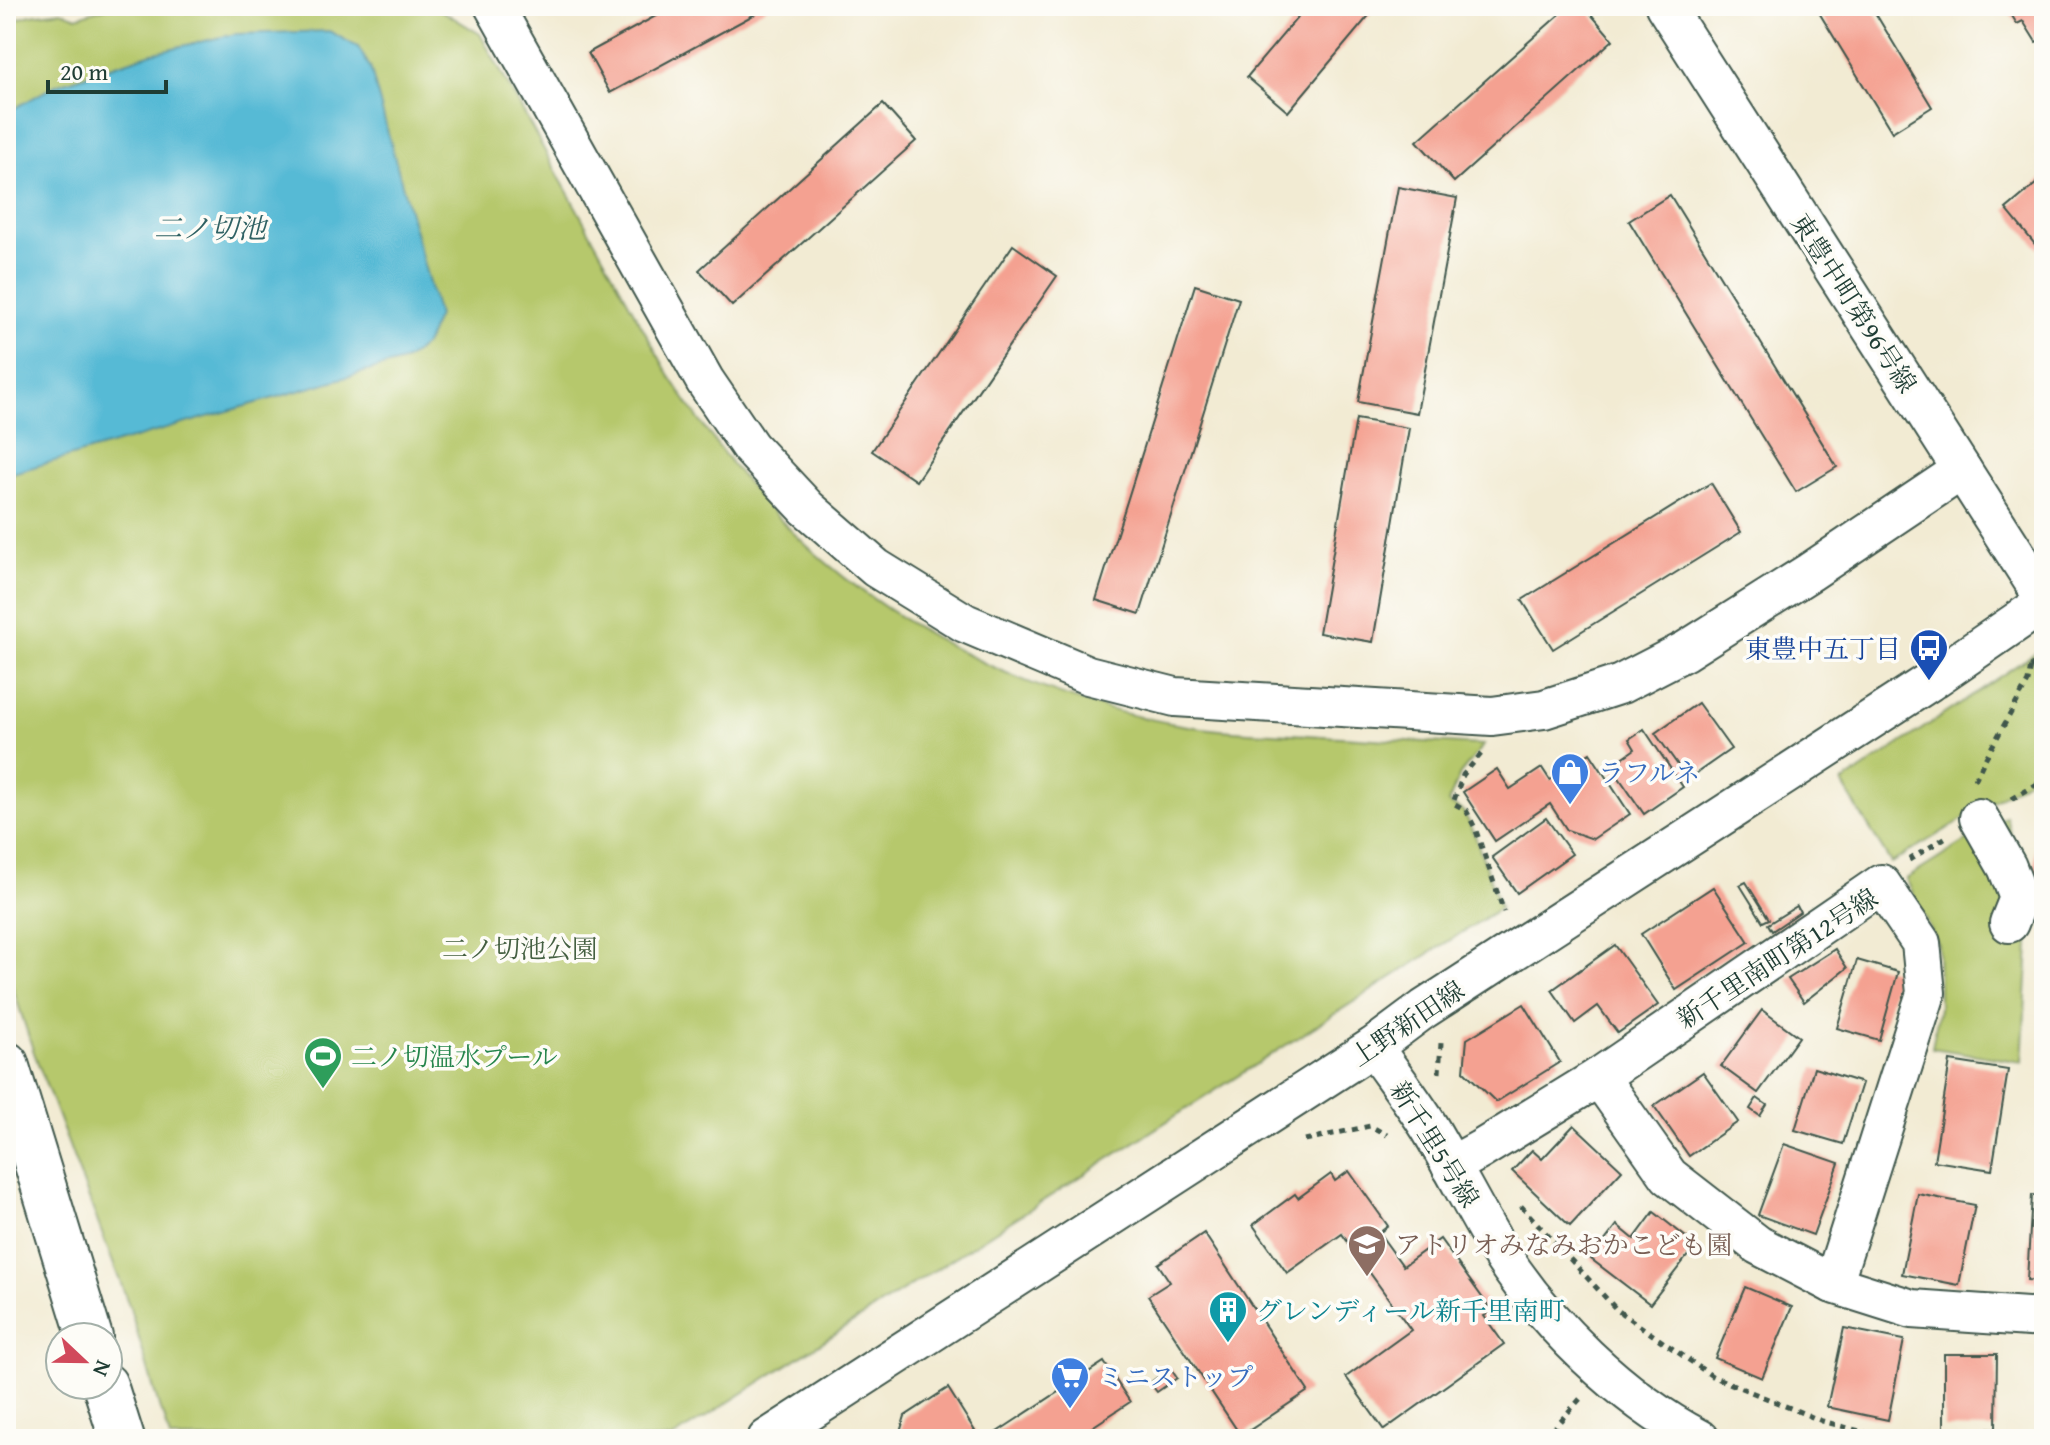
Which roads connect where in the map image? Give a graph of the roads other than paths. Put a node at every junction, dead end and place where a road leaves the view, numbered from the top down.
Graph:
1 (494, 6) edge
2 (1665, 6) edge
3 (1962, 470) junction
4 (2044, 600) edge
5 (1975, 820) road end
6 (2009, 923) dead end
7 (1373, 1047) junction
8 (6, 1064) edge
9 (1599, 1077) junction
10 (1451, 1166) junction
11 (1833, 1284) junction
12 (2044, 1318) edge
13 (85, 1321) edge
14 (110, 1401) edge
15 (810, 1428) edge
16 (122, 1439) edge
17 (767, 1439) edge
18 (1700, 1439) edge

1 - 3 street
2 - 3 street, 東豊中町第96号線
3 - 4 street, 東豊中町第96号線
4 - 7 street, 上野新田線
5 - 6 street
7 - 10 street, 新千里5号線
7 - 15 street, 上野新田線
8 - 13 main road
9 - 10 street, 新千里南町第12号線
9 - 11 street
9 - 11 street, 新千里南町第12号線
10 - 18 street, 新千里5号線
11 - 12 street
14 - 16 main road
15 - 17 street, 上野新田線

